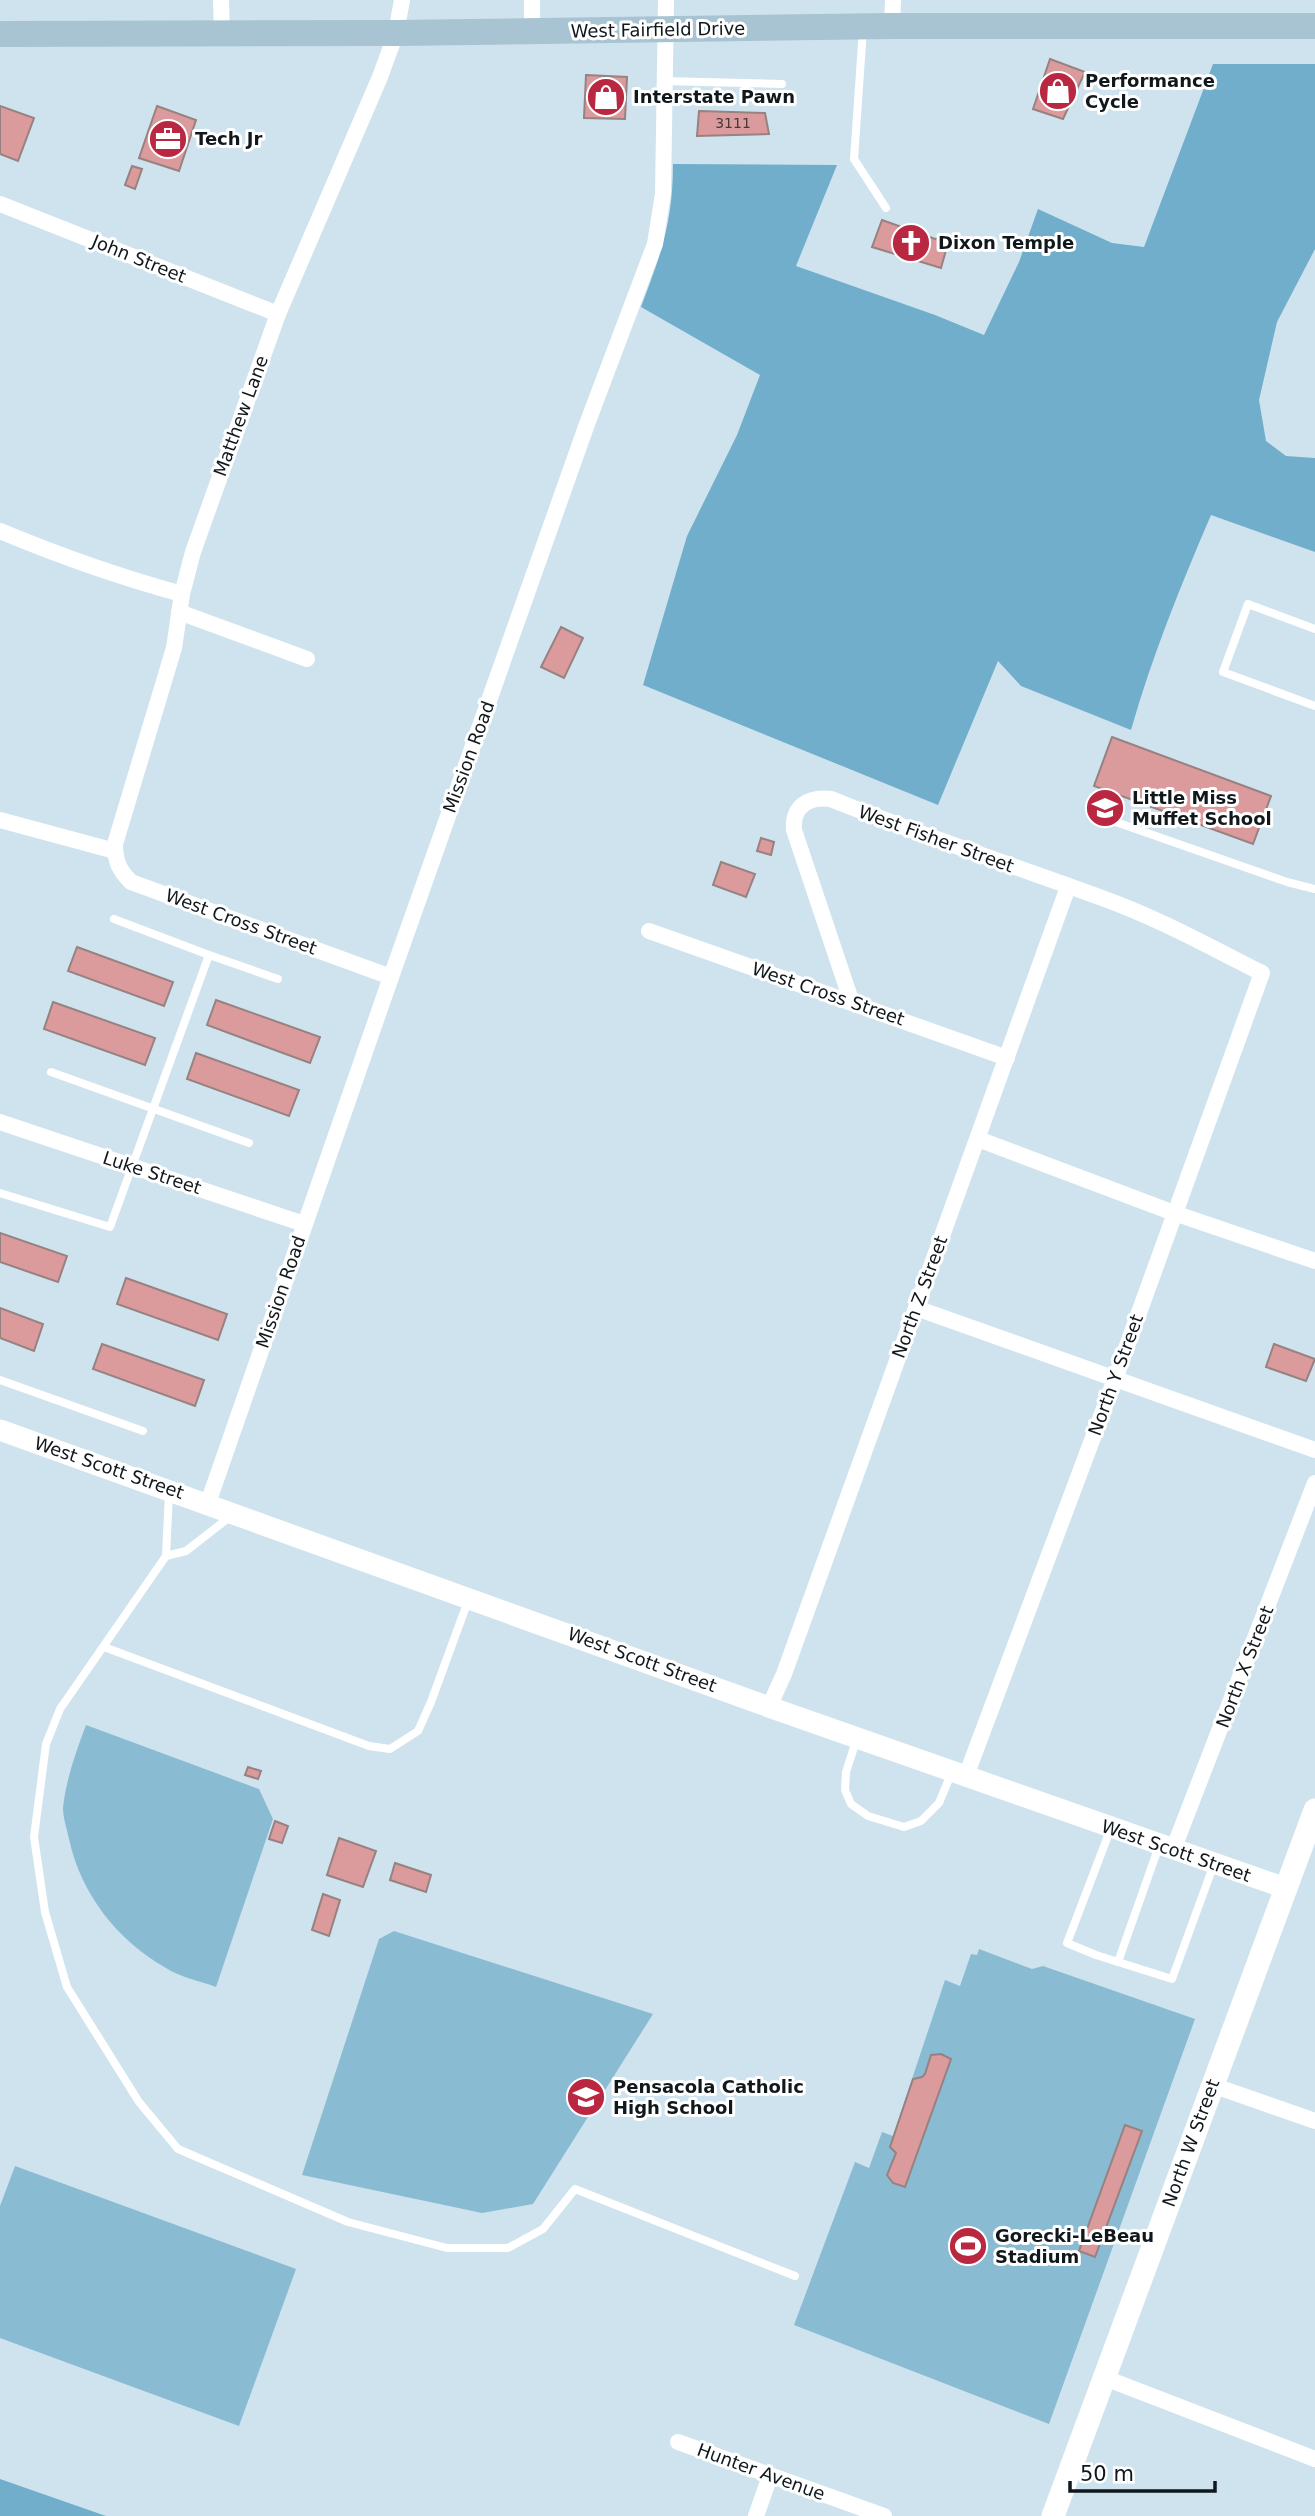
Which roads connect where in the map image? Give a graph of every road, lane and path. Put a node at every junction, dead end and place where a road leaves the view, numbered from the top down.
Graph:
1 (221, 0) edge
2 (402, 0) edge
3 (532, 0) edge
4 (666, 0) edge
5 (892, 13) edge
6 (863, 26) junction
7 (1315, 26) edge
8 (666, 29) junction
9 (532, 32) junction
10 (396, 33) junction
11 (0, 34) edge
12 (222, 34) junction
13 (663, 81) junction
14 (782, 84) dead end
15 (0, 204) edge
16 (886, 208) dead end
17 (278, 314) junction
18 (0, 531) edge
19 (181, 594) junction
20 (179, 612) junction
21 (1315, 629) edge
22 (307, 659) dead end
23 (1315, 705) edge
24 (0, 820) edge
25 (1113, 821) dead end
26 (115, 848) junction
27 (1068, 887) junction
28 (1315, 889) edge
29 (114, 919) dead end
30 (649, 931) dead end
31 (209, 955) junction
32 (1262, 973) joint
33 (391, 977) junction
34 (278, 979) dead end
35 (852, 1003) junction
36 (1007, 1058) junction
37 (51, 1072) dead end
38 (152, 1109) junction
39 (0, 1122) edge
40 (978, 1139) junction
41 (249, 1143) dead end
42 (131, 1166) junction
43 (0, 1193) edge
44 (1174, 1213) junction
45 (304, 1224) junction
46 (1315, 1261) edge
47 (916, 1308) junction
48 (1115, 1379) junction
49 (0, 1380) edge
50 (0, 1430) edge
51 (143, 1431) dead end
52 (1315, 1450) edge
53 (1315, 1483) edge
54 (169, 1489) junction
55 (208, 1503) junction
56 (235, 1513) junction
57 (166, 1556) junction
58 (469, 1598) junction
59 (104, 1647) junction
60 (769, 1707) junction
61 (857, 1738) junction
62 (959, 1773) junction
63 (1315, 1810) edge
64 (1111, 1828) junction
65 (1166, 1848) junction
66 (1214, 1864) junction
67 (1285, 1888) junction
68 (1118, 1962) junction
69 (1212, 2085) junction
70 (1315, 2121) edge
71 (795, 2276) dead end
72 (1105, 2378) junction
73 (678, 2442) dead end
74 (1315, 2459) edge
75 (771, 2476) junction
76 (756, 2516) edge
77 (884, 2516) edge
78 (1053, 2516) edge

1 - 12 street
2 - 10 street, Matthew Lane
3 - 9 street
4 - 8 street, Mission Road
5 - 6 main road, West Fairfield Drive
5 - 7 main road, West Fairfield Drive
6 - 8 main road, West Fairfield Drive
6 - 16 lane
8 - 9 main road, West Fairfield Drive
8 - 13 street, Mission Road
9 - 10 main road, West Fairfield Drive
10 - 12 main road, West Fairfield Drive
10 - 17 street, Matthew Lane
11 - 12 main road, West Fairfield Drive
13 - 14 lane
13 - 33 street, Mission Road
15 - 17 street, John Street
17 - 19 street, Matthew Lane
18 - 19 street
19 - 20 street, Matthew Lane
20 - 22 street
20 - 26 street, Matthew Lane
21 - 23 lane
24 - 26 street
25 - 28 lane
26 - 33 street, West Cross Street
27 - 32 street, West Fisher Street
27 - 35 street, West Fisher Street
27 - 36 street, North Z Street
29 - 31 lane
30 - 35 street, West Cross Street
31 - 34 lane
31 - 38 lane
32 - 44 street, North Y Street
33 - 45 street, Mission Road
35 - 36 street, West Cross Street
36 - 40 street, North Z Street
37 - 38 lane
38 - 41 lane
38 - 42 lane
39 - 42 street, Luke Street
40 - 44 street
40 - 47 street, North Z Street
42 - 43 lane
42 - 45 street, Luke Street
44 - 46 street
44 - 48 street, North Y Street
45 - 55 street, Mission Road
47 - 48 street
47 - 60 street, North Z Street
48 - 52 street
48 - 62 street, North Y Street
49 - 51 lane
50 - 54 street, West Scott Street
53 - 65 street, North X Street
54 - 55 street, West Scott Street
54 - 57 lane
55 - 56 street, West Scott Street
56 - 57 lane
56 - 58 street, West Scott Street
57 - 59 lane
58 - 59 lane
58 - 60 street, West Scott Street
59 - 71 lane
60 - 61 street, West Scott Street
61 - 62 street, West Scott Street
61 - 62 lane
62 - 64 street, West Scott Street
63 - 67 main road, North W Street
64 - 65 street, West Scott Street
64 - 68 lane
65 - 66 street, West Scott Street
65 - 68 lane
66 - 67 street, West Scott Street
66 - 68 lane
67 - 69 main road, North W Street
69 - 70 street
69 - 72 main road, North W Street
72 - 74 street
72 - 78 main road, North W Street
73 - 75 street, Hunter Avenue
75 - 76 street
75 - 77 street, Hunter Avenue

